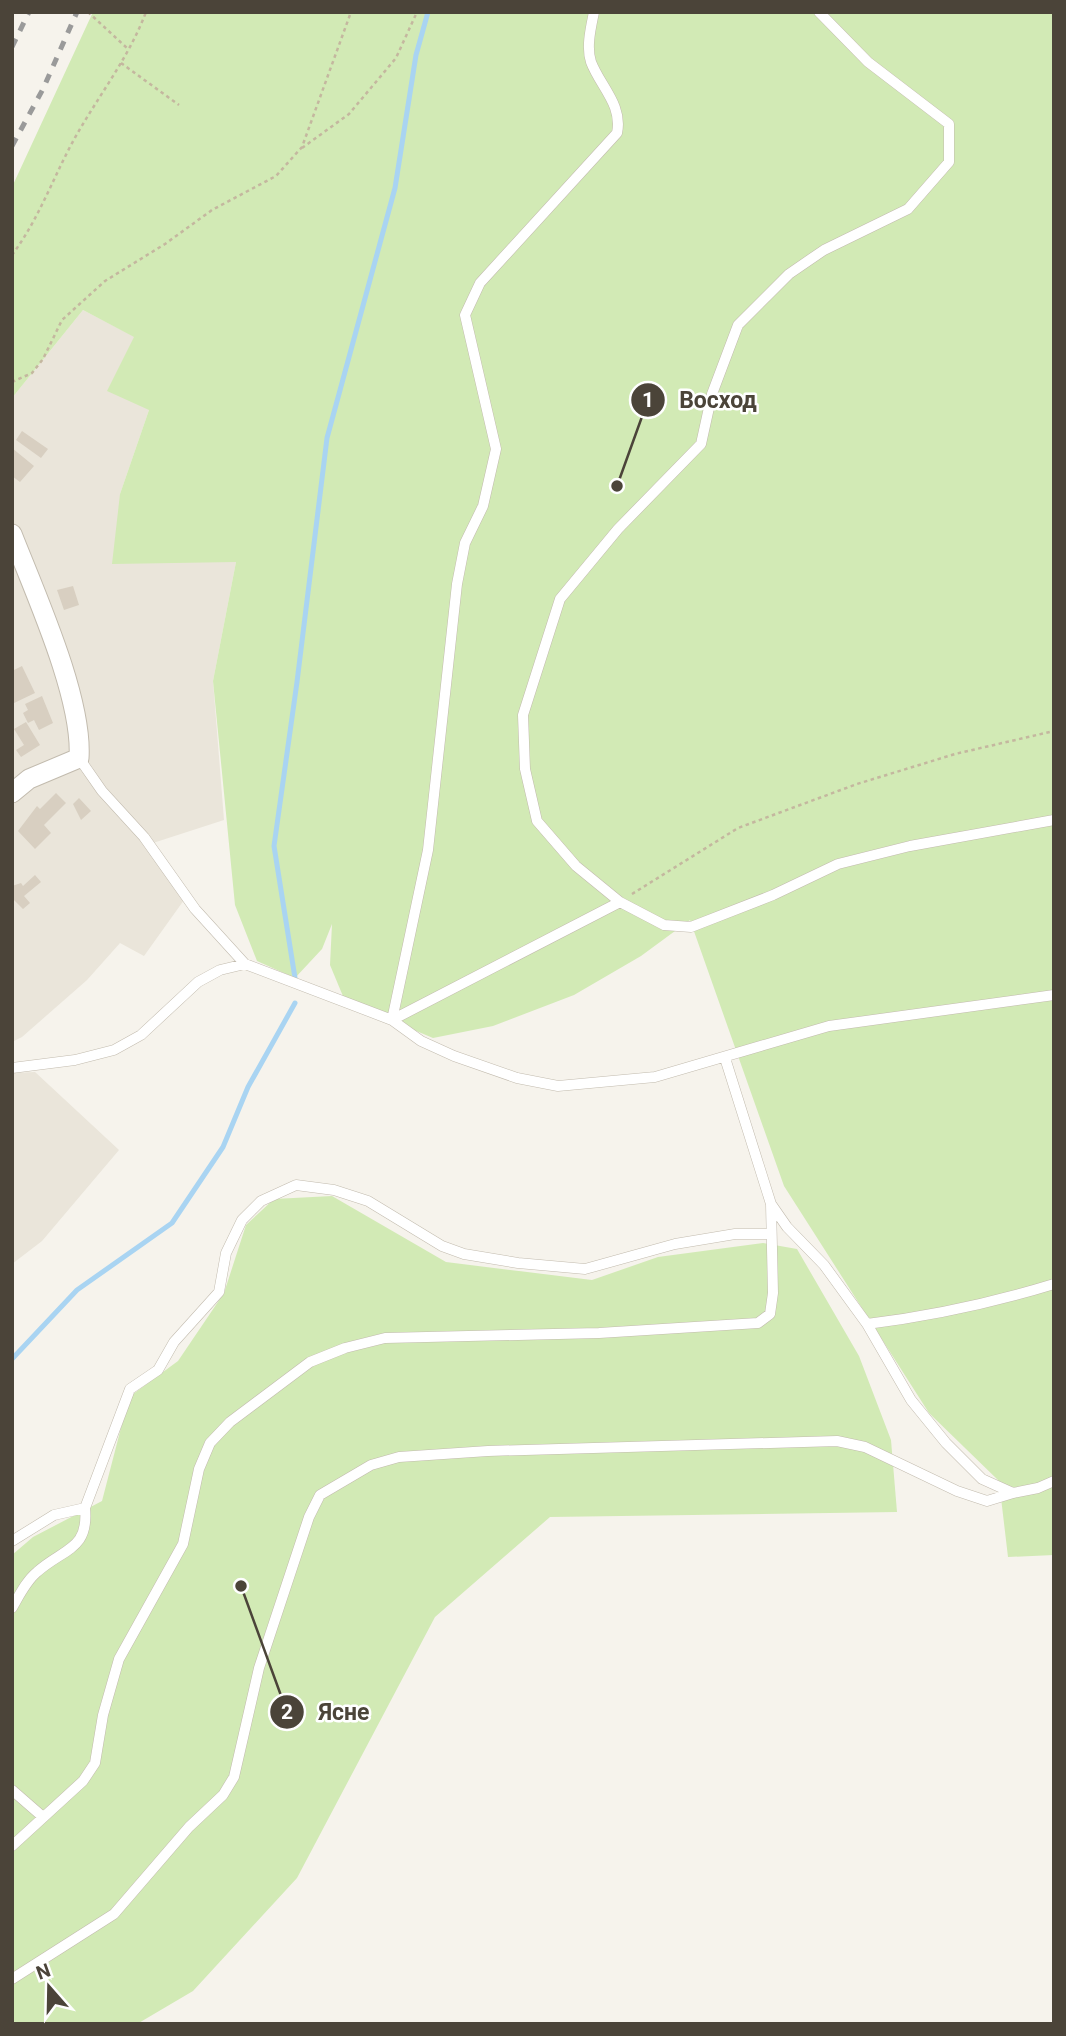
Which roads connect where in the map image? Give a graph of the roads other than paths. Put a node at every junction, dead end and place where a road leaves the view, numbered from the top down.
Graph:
1 (594, 12) edge
2 (818, 12) edge
3 (12, 534) edge
4 (79, 758) junction
5 (12, 793) edge
6 (1054, 820) edge
7 (620, 902) junction
8 (245, 964) junction
9 (1054, 995) edge
10 (392, 1020) junction
11 (725, 1058) junction
12 (12, 1069) edge
13 (771, 1204) junction
14 (771, 1234) junction
15 (1054, 1284) edge
16 (867, 1324) junction
17 (1054, 1481) edge
18 (1013, 1493) junction
19 (85, 1508) junction
20 (12, 1542) edge
21 (12, 1608) edge
22 (12, 1790) edge
23 (43, 1817) junction
24 (12, 1846) edge
25 (12, 1979) edge

1 - 10 lane
2 - 7 lane
3 - 4 street
4 - 5 street
4 - 8 lane
6 - 7 lane
7 - 10 lane
8 - 10 lane
8 - 12 lane
9 - 11 lane
10 - 11 lane
11 - 13 lane
13 - 14 lane
13 - 16 lane
14 - 19 lane
14 - 23 lane
15 - 16 lane
16 - 18 lane
17 - 18 lane
18 - 25 lane
19 - 20 lane
19 - 21 lane
22 - 23 lane
23 - 24 lane

